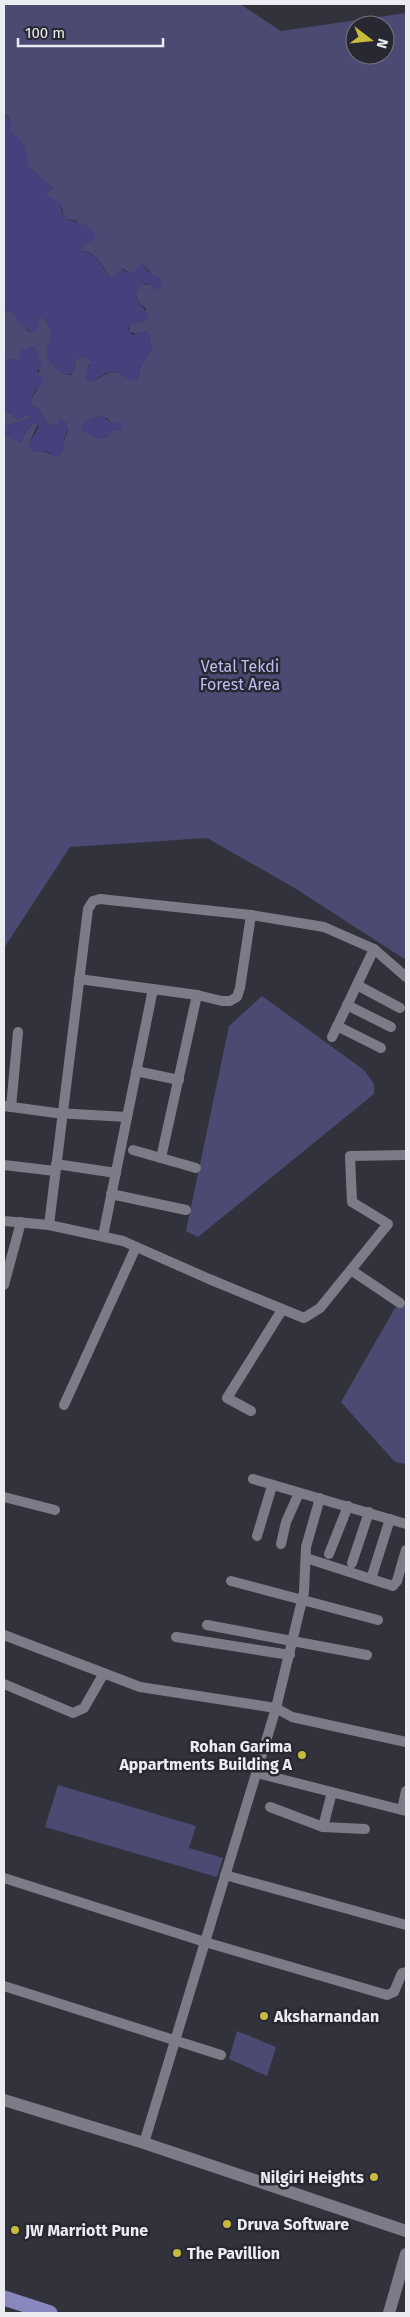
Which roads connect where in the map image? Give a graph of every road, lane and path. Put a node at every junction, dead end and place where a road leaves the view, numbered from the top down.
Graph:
1 (251, 915) junction
2 (374, 949) junction
3 (406, 977) edge
4 (79, 978) junction
5 (357, 986) junction
6 (153, 989) junction
7 (197, 995) junction
8 (347, 1005) junction
9 (400, 1008) dead end
10 (337, 1026) junction
11 (391, 1027) dead end
12 (18, 1032) dead end
13 (332, 1037) dead end
14 (381, 1048) dead end
15 (136, 1071) junction
16 (179, 1080) junction
17 (7, 1107) edge
18 (64, 1113) junction
19 (127, 1117) junction
20 (133, 1150) dead end
21 (406, 1156) edge
22 (161, 1158) junction
23 (4, 1165) edge
24 (56, 1168) junction
25 (196, 1168) dead end
26 (116, 1173) junction
27 (111, 1194) junction
28 (186, 1210) dead end
29 (4, 1221) edge
30 (21, 1222) junction
31 (49, 1225) junction
32 (103, 1236) junction
33 (136, 1247) junction
34 (351, 1270) junction
35 (4, 1284) edge
36 (400, 1304) dead end
37 (282, 1310) junction
38 (64, 1405) dead end
39 (251, 1411) dead end
40 (253, 1479) dead end
41 (272, 1486) junction
42 (298, 1493) junction
43 (4, 1497) edge
44 (320, 1498) junction
45 (348, 1506) junction
46 (55, 1510) dead end
47 (369, 1512) junction
48 (390, 1519) junction
49 (406, 1524) edge
50 (257, 1536) dead end
51 (281, 1544) dead end
52 (406, 1550) edge
53 (329, 1554) dead end
54 (306, 1558) junction
55 (352, 1564) dead end
56 (371, 1579) junction
57 (231, 1581) dead end
58 (302, 1600) junction
59 (378, 1620) dead end
60 (207, 1625) dead end
61 (4, 1635) edge
62 (176, 1637) dead end
63 (292, 1640) junction
64 (290, 1655) junction
65 (367, 1656) dead end
66 (104, 1673) junction
67 (4, 1684) edge
68 (276, 1708) junction
69 (406, 1742) edge
70 (257, 1773) junction
71 (406, 1791) edge
72 (332, 1792) junction
73 (270, 1807) dead end
74 (404, 1810) edge
75 (324, 1826) junction
76 (365, 1829) dead end
77 (225, 1875) junction
78 (4, 1878) edge
79 (406, 1925) edge
80 (205, 1942) junction
81 (406, 1972) edge
82 (4, 1986) edge
83 (175, 2041) junction
84 (221, 2055) dead end
85 (4, 2100) edge
86 (144, 2143) junction
87 (406, 2231) edge
88 (406, 2254) edge
89 (4, 2298) edge
90 (50, 2313) edge
91 (389, 2313) edge

1 - 2 street
1 - 4 street
1 - 7 street
2 - 3 street
2 - 5 street
4 - 6 street
4 - 18 street
5 - 8 street
5 - 9 street
6 - 7 street
6 - 15 street
7 - 16 street
8 - 10 street
8 - 11 street
10 - 13 street
10 - 14 street
12 - 17 street
15 - 16 street
15 - 19 street
16 - 22 street
17 - 18 street
18 - 19 street
18 - 24 street
19 - 26 street
20 - 22 street
21 - 34 street
22 - 25 street
23 - 24 street
24 - 26 street
24 - 31 street
26 - 27 street
27 - 28 street
27 - 32 street
29 - 30 street
30 - 31 street
30 - 35 street
31 - 32 street
32 - 33 street
33 - 37 street
33 - 38 street
34 - 36 street
34 - 37 street
37 - 39 street
40 - 41 street
41 - 42 street
41 - 50 street
42 - 44 street
42 - 51 street
43 - 46 street
44 - 45 street
44 - 54 street
45 - 47 street
45 - 53 street
47 - 48 street
47 - 55 street
48 - 49 street
48 - 56 street
52 - 56 street
54 - 56 street
54 - 58 street
57 - 58 street
58 - 59 street
58 - 63 street
60 - 63 street
61 - 66 street
62 - 64 street
63 - 64 street
63 - 65 street
64 - 68 street
66 - 67 street
66 - 68 street
68 - 69 street
68 - 70 street
70 - 72 street
70 - 77 street
71 - 74 street
72 - 74 street
72 - 75 street
73 - 75 street
75 - 76 street
77 - 79 street
77 - 80 street
78 - 80 street
80 - 81 street
80 - 83 street
82 - 83 street
83 - 84 street
83 - 86 street
85 - 86 street
86 - 87 street
88 - 91 street
89 - 90 main road

